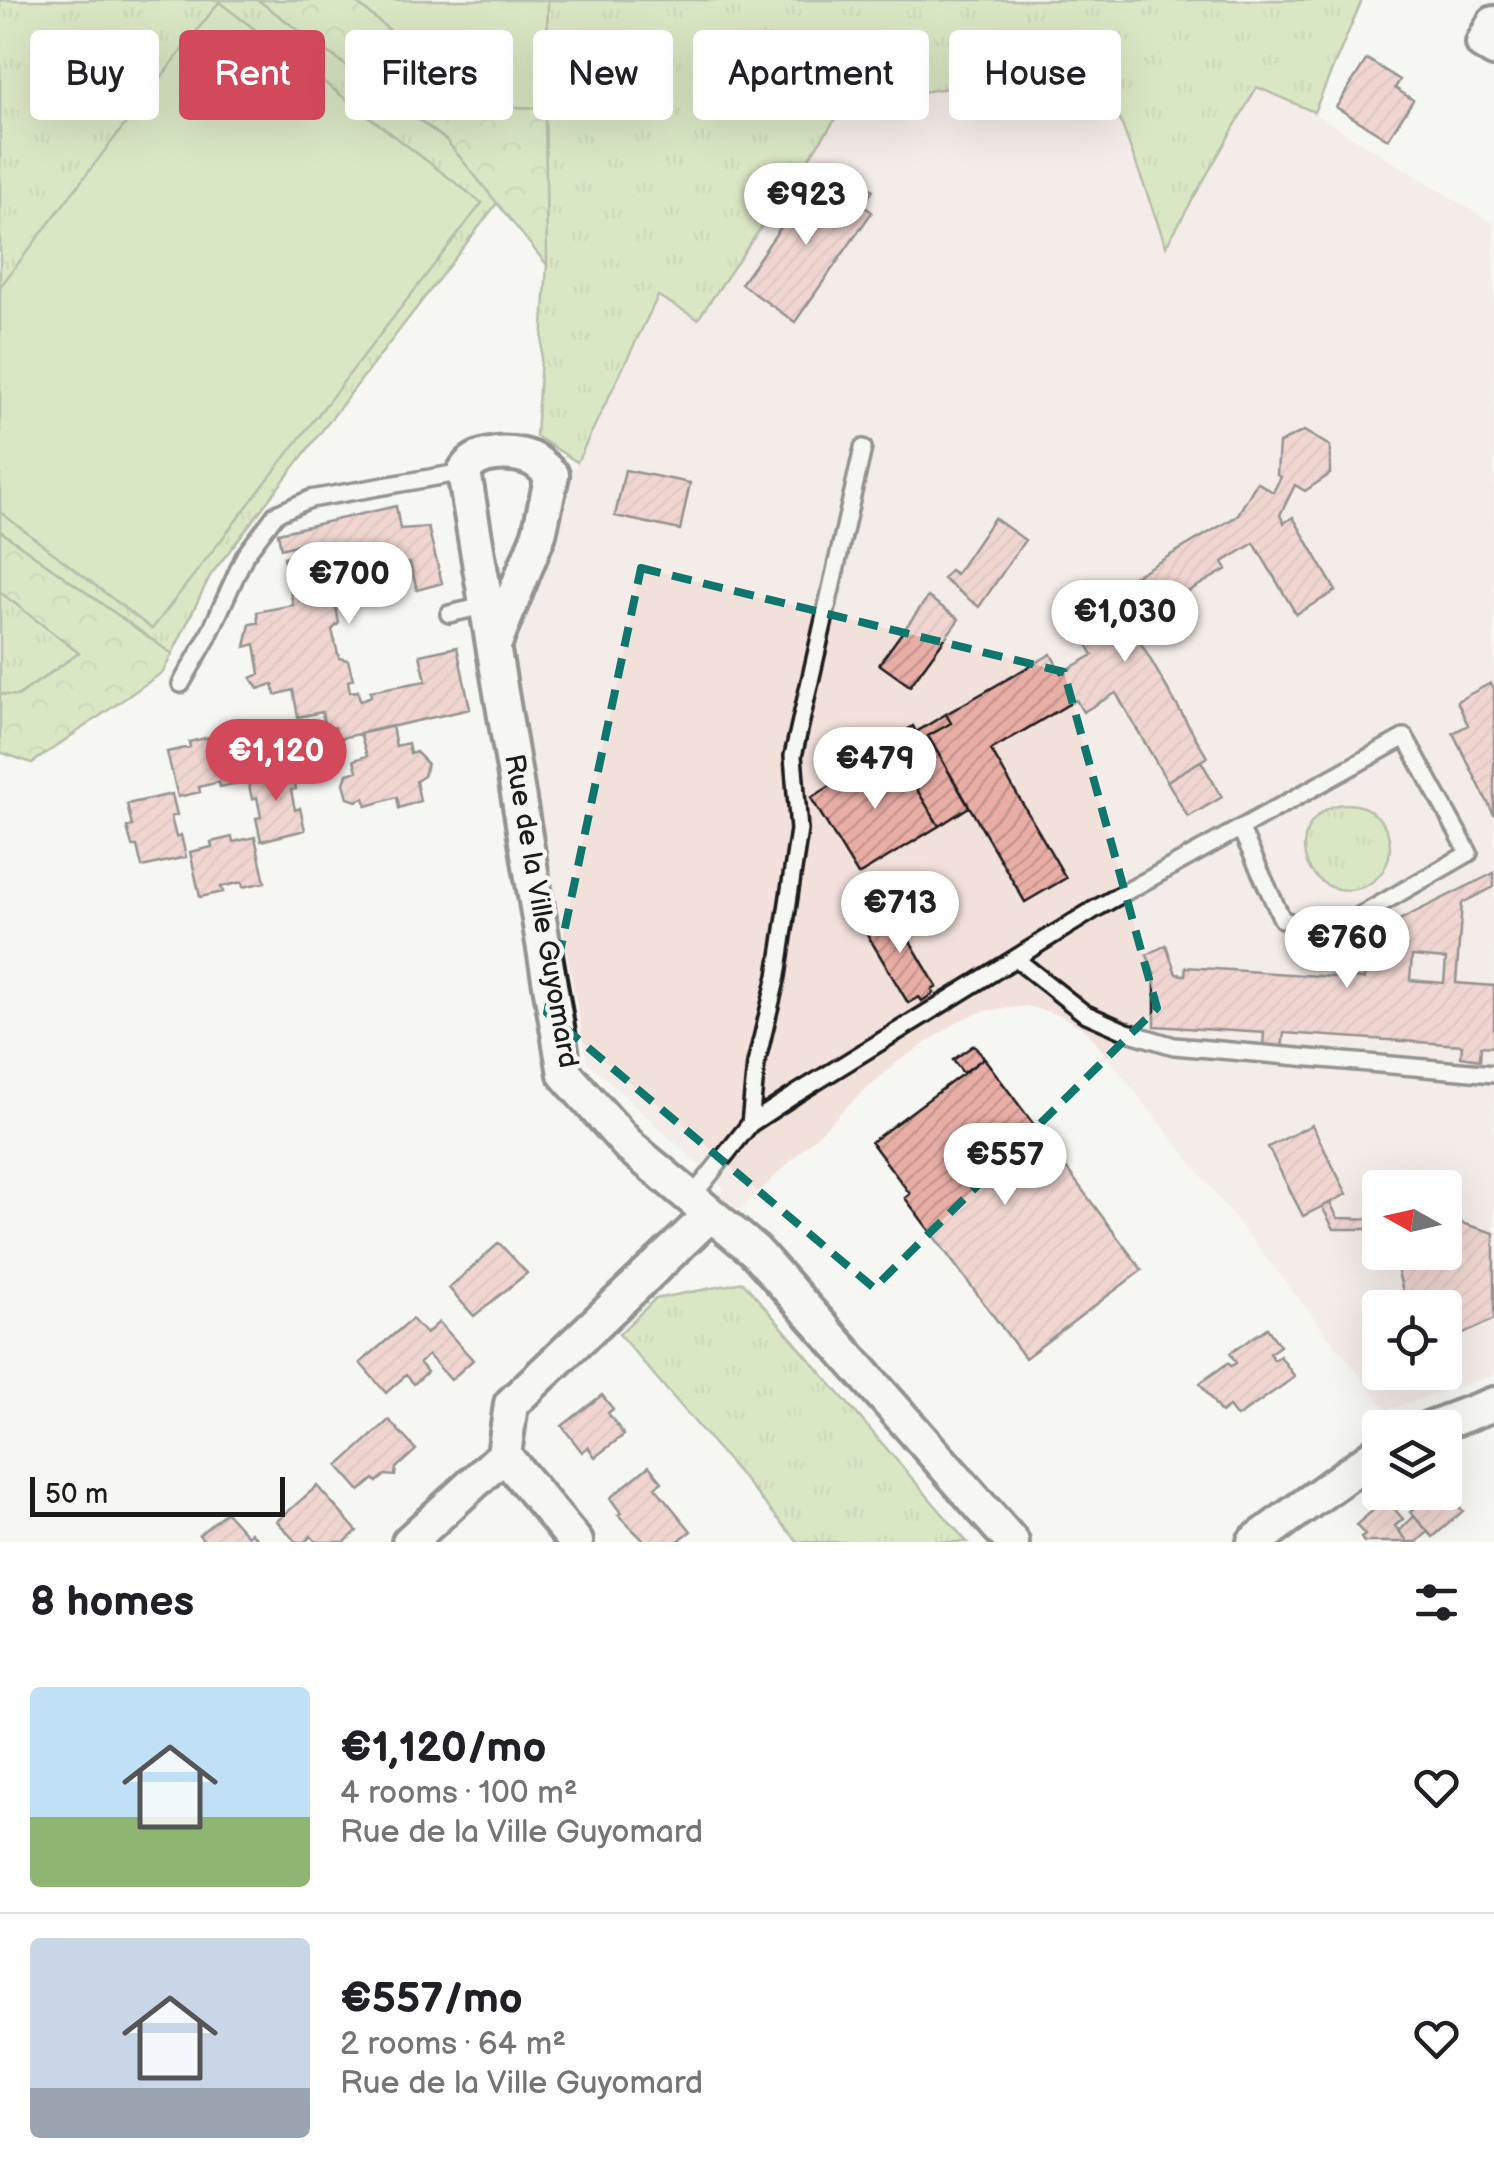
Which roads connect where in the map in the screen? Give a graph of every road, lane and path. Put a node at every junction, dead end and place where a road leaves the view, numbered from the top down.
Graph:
1 (1494, 24) edge
2 (1494, 50) edge
3 (864, 448) dead end
4 (464, 472) junction
5 (488, 605) junction
6 (449, 614) dead end
7 (495, 643) junction
8 (181, 684) dead end
9 (1241, 830) junction
10 (1016, 959) junction
11 (1494, 1074) edge
12 (750, 1124) junction
13 (701, 1207) junction
14 (1494, 1404) edge
15 (1462, 1416) edge
16 (504, 1455) junction
17 (1362, 1463) edge
18 (409, 1542) edge
19 (576, 1542) edge
20 (1012, 1542) edge
21 (1254, 1542) edge

1 - 2 street
3 - 12 lane
4 - 5 street, Rue de la Ville Guyomard
4 - 7 street
4 - 8 lane
5 - 6 lane
5 - 7 street, Rue de la Ville Guyomard
7 - 13 street, Rue de la Ville Guyomard
9 - 9 lane
9 - 10 lane
10 - 11 lane
10 - 12 lane
12 - 13 lane
13 - 16 street
13 - 20 street, Rue de la Ville Guyomard
14 - 15 street
16 - 18 street
16 - 19 street
17 - 21 street

